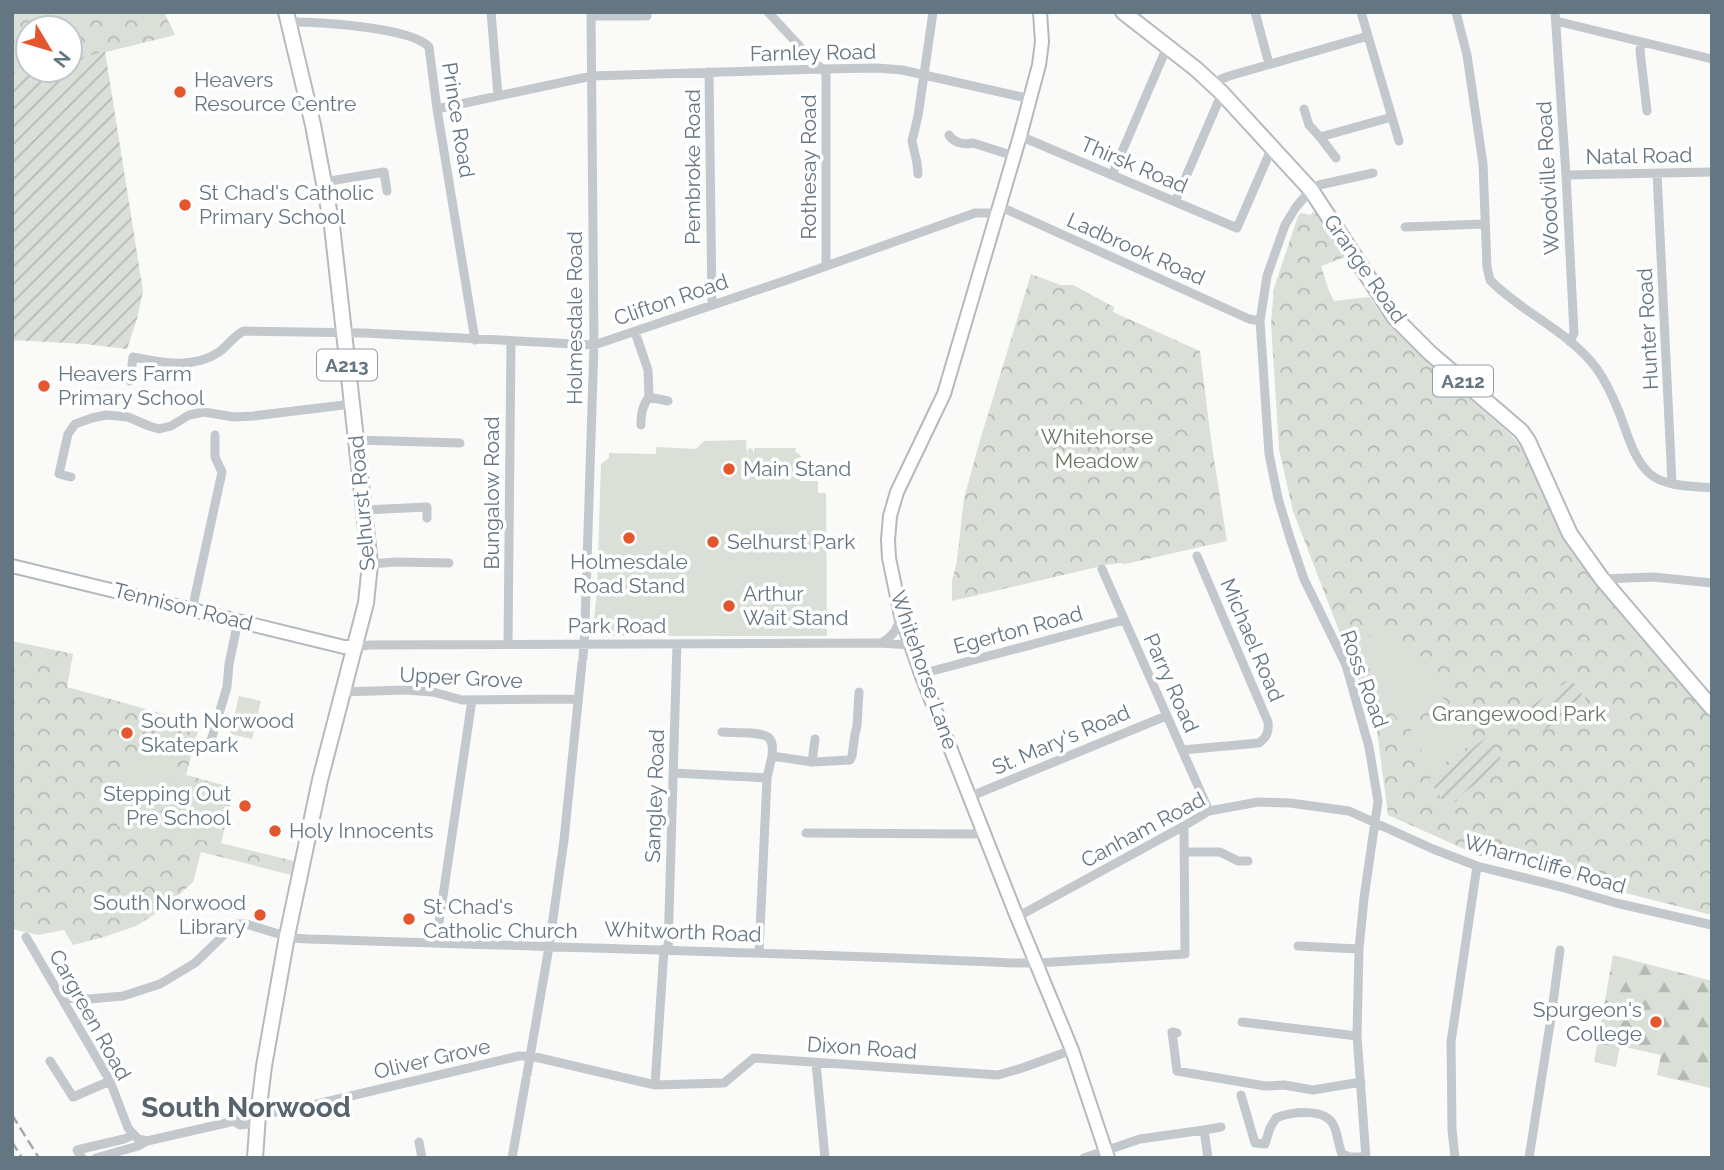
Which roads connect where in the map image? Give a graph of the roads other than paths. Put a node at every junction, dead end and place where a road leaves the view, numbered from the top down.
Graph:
1 (491, 12) edge
2 (647, 12) edge
3 (768, 12) edge
4 (933, 12) edge
5 (1040, 12) edge
6 (1122, 12) edge
7 (1255, 12) edge
8 (1361, 12) edge
9 (1456, 12) edge
10 (592, 14) edge
11 (288, 17) edge
12 (313, 17) edge
13 (1556, 17) edge
14 (1368, 36) junction
15 (1641, 42) junction
16 (1167, 47) junction
17 (1712, 59) edge
18 (1269, 64) junction
19 (823, 69) junction
20 (709, 72) junction
21 (924, 74) junction
22 (592, 76) junction
23 (1217, 88) junction
24 (498, 96) junction
25 (1031, 99) junction
26 (437, 109) junction
27 (1304, 109) dead end
28 (1647, 111) dead end
29 (1392, 117) junction
30 (949, 135) dead end
31 (1020, 136) junction
32 (1320, 137) junction
33 (1399, 141) dead end
34 (1274, 148) junction
35 (1014, 156) junction
36 (1336, 158) dead end
37 (1712, 172) edge
38 (1373, 173) dead end
39 (1657, 173) junction
40 (918, 174) dead end
41 (1112, 175) junction
42 (1566, 175) junction
43 (324, 181) junction
44 (1311, 190) junction
45 (387, 191) dead end
46 (1175, 202) junction
47 (998, 211) junction
48 (1485, 224) junction
49 (1405, 227) dead end
50 (826, 265) junction
51 (712, 304) junction
52 (1260, 321) junction
53 (635, 332) junction
54 (344, 333) junction
55 (475, 340) junction
56 (511, 341) junction
57 (1570, 342) junction
58 (594, 345) junction
59 (130, 382) dead end
60 (649, 397) junction
61 (668, 401) dead end
62 (352, 404) junction
63 (641, 425) dead end
64 (212, 440) dead end
65 (356, 440) junction
66 (460, 443) dead end
67 (71, 477) dead end
68 (1672, 483) junction
69 (1712, 488) edge
70 (364, 510) junction
71 (427, 518) dead end
72 (1197, 556) dead end
73 (449, 563) dead end
74 (370, 564) junction
75 (12, 566) edge
76 (1102, 569) dead end
77 (1602, 579) junction
78 (1712, 583) edge
79 (192, 610) junction
80 (901, 616) junction
81 (1124, 620) junction
82 (238, 621) junction
83 (880, 643) junction
84 (508, 644) junction
85 (584, 644) junction
86 (677, 644) junction
87 (912, 645) junction
88 (354, 647) junction
89 (921, 674) junction
90 (342, 692) junction
91 (859, 692) dead end
92 (578, 699) junction
93 (472, 700) junction
94 (1712, 708) edge
95 (1166, 716) junction
96 (722, 732) dead end
97 (816, 739) dead end
98 (211, 744) dead end
99 (1182, 750) junction
100 (772, 756) junction
101 (812, 762) junction
102 (673, 773) junction
103 (767, 778) junction
104 (969, 797) junction
105 (1209, 811) junction
106 (1375, 822) junction
107 (1184, 826) junction
108 (983, 832) junction
109 (806, 833) dead end
110 (1184, 852) junction
111 (1248, 860) dead end
112 (1477, 866) junction
113 (1017, 917) junction
114 (1712, 925) edge
115 (287, 936) junction
116 (26, 937) dead end
117 (436, 943) junction
118 (1298, 946) dead end
119 (549, 947) junction
120 (666, 949) junction
121 (1359, 949) junction
122 (1560, 950) dead end
123 (759, 952) junction
124 (1037, 963) junction
125 (61, 997) junction
126 (1242, 1023) dead end
127 (1177, 1033) dead end
128 (1357, 1036) junction
129 (1072, 1049) junction
130 (531, 1056) junction
131 (50, 1061) dead end
132 (816, 1063) junction
133 (110, 1081) junction
134 (1361, 1082) junction
135 (656, 1085) junction
136 (1241, 1095) dead end
137 (258, 1117) junction
138 (1221, 1127) dead end
139 (1204, 1130) junction
140 (133, 1135) junction
141 (147, 1141) junction
142 (419, 1142) dead end
143 (1107, 1154) edge
144 (1366, 1157) edge
145 (82, 1158) edge
146 (96, 1158) edge
147 (256, 1158) edge
148 (422, 1158) edge
149 (512, 1158) edge
150 (825, 1158) edge
151 (1084, 1158) edge
152 (1208, 1158) edge
153 (1455, 1158) edge
154 (1530, 1158) edge

1 - 24 street
2 - 10 street
3 - 19 street
4 - 21 street
5 - 25 main road, Whitehorse Lane
6 - 16 main road, Grange Road / A212
7 - 18 street
8 - 14 street
9 - 48 street
10 - 22 street, Holmesdale Road
11 - 12 street, Prince Road
11 - 43 main road, Selhurst Road / A213
12 - 26 street, Prince Road
13 - 15 street
13 - 42 street, Woodville Road
14 - 18 street
14 - 29 street
15 - 17 street
15 - 28 street
16 - 23 main road, Grange Road / A212
16 - 41 street
18 - 23 street
19 - 20 street, Farnley Road
19 - 21 street, Farnley Road
19 - 50 street, Rothesay Road
20 - 22 street, Farnley Road
20 - 51 street, Pembroke Road
21 - 25 street, Farnley Road
21 - 40 street
22 - 24 street, Farnley Road
22 - 58 street, Holmesdale Road
23 - 34 main road, Grange Road / A212
23 - 46 street
24 - 26 street, Farnley Road
25 - 31 main road, Whitehorse Lane
26 - 55 street, Prince Road
27 - 32 street
29 - 32 street
29 - 33 street
30 - 35 street
31 - 35 main road, Whitehorse Lane
31 - 41 street, Thirsk Road
32 - 36 street
34 - 44 main road, Grange Road / A212
34 - 46 street, Thirsk Road
35 - 47 main road, Whitehorse Lane
37 - 39 street, Natal Road
38 - 44 street
39 - 42 street, Natal Road
39 - 68 street, Hunter Road
41 - 46 street, Thirsk Road
42 - 57 street, Woodville Road
43 - 45 street
43 - 54 main road, Selhurst Road / A213
44 - 52 street, Ross Road
44 - 77 main road, Grange Road / A212
47 - 50 street, Clifton Road
47 - 52 street, Ladbrook Road
47 - 80 main road, Whitehorse Lane
48 - 49 street
48 - 57 street
50 - 51 street, Clifton Road
51 - 53 street, Clifton Road
52 - 106 street, Ross Road
53 - 58 street, Clifton Road
53 - 60 street
54 - 55 street, Clifton Road
54 - 59 street, Clifton Road
54 - 62 main road, Selhurst Road / A213
55 - 56 street, Clifton Road
56 - 58 street, Clifton Road
56 - 84 street, Bungalow Road
57 - 68 street
58 - 85 street, Holmesdale Road
60 - 61 street
60 - 63 street
62 - 65 main road, Selhurst Road / A213
62 - 67 street
64 - 79 street
65 - 66 street
65 - 70 main road, Selhurst Road / A213
68 - 69 street
70 - 71 street
70 - 74 main road, Selhurst Road / A213
72 - 99 street, Michael Road
73 - 74 street
74 - 88 main road, Selhurst Road / A213
75 - 79 main road, Tennison Road
76 - 81 street, Parry Road
77 - 78 street
77 - 94 main road, Grange Road / A212
79 - 82 main road, Tennison Road
80 - 83 street
80 - 87 main road, Whitehorse Lane
81 - 89 street, Egerton Road
81 - 95 street, Parry Road
82 - 88 main road, Tennison Road
82 - 98 street
83 - 86 street, Park Road
83 - 87 street, Park Road
84 - 85 street, Park Road
84 - 88 street, Park Road
85 - 86 street, Park Road
85 - 92 street, Holmesdale Road
86 - 102 street, Sangley Road
87 - 89 main road, Whitehorse Lane
88 - 90 main road, Selhurst Road / A213
89 - 104 main road, Whitehorse Lane
90 - 93 street, Upper Grove
90 - 115 main road, Selhurst Road / A213
91 - 101 street
92 - 93 street, Upper Grove
92 - 119 street, Holmesdale Road
93 - 117 street
95 - 99 street, Parry Road
95 - 104 street, St. Mary's Road
96 - 100 street
97 - 101 street
99 - 105 street, Parry Road
100 - 101 street
100 - 103 street
102 - 103 street
102 - 120 street, Sangley Road
103 - 123 street
104 - 108 main road, Whitehorse Lane
105 - 106 street, Canham Road
105 - 107 street, Canham Road
106 - 112 street, Wharncliffe Road
106 - 121 street, Ross Road
107 - 110 street
107 - 113 street, Canham Road
108 - 109 street
108 - 113 main road, Whitehorse Lane
110 - 111 street
110 - 124 street, Whitworth Road
112 - 114 street, Wharncliffe Road
112 - 153 street
113 - 124 main road, Whitehorse Lane
115 - 117 street, Whitworth Road
115 - 125 street, Whitworth Road
115 - 137 main road, Selhurst Road / A213
116 - 125 street, Cargreen Road
117 - 119 street, Whitworth Road
118 - 121 street
119 - 120 street, Whitworth Road
119 - 130 street, Holmesdale Road
120 - 123 street, Whitworth Road
120 - 135 street, Sangley Road
121 - 128 street, Ross Road
122 - 154 street
123 - 124 street, Whitworth Road
124 - 129 main road, Whitehorse Lane
125 - 133 street, Cargreen Road
126 - 128 street
127 - 134 street
128 - 134 street, Ross Road
129 - 132 street, Dixon Road
129 - 143 main road, Whitehorse Lane
130 - 135 street, Dixon Road
130 - 137 street, Oliver Grove
130 - 149 street, Holmesdale Road
131 - 133 street
132 - 135 street, Dixon Road
132 - 150 street
133 - 140 street, Cargreen Road
134 - 144 street, Ross Road
136 - 144 street
137 - 141 street, Oliver Grove
137 - 147 main road, A213
138 - 139 street
139 - 143 street
139 - 152 street
140 - 141 street
140 - 145 street
141 - 146 street
142 - 148 street
143 - 151 street

